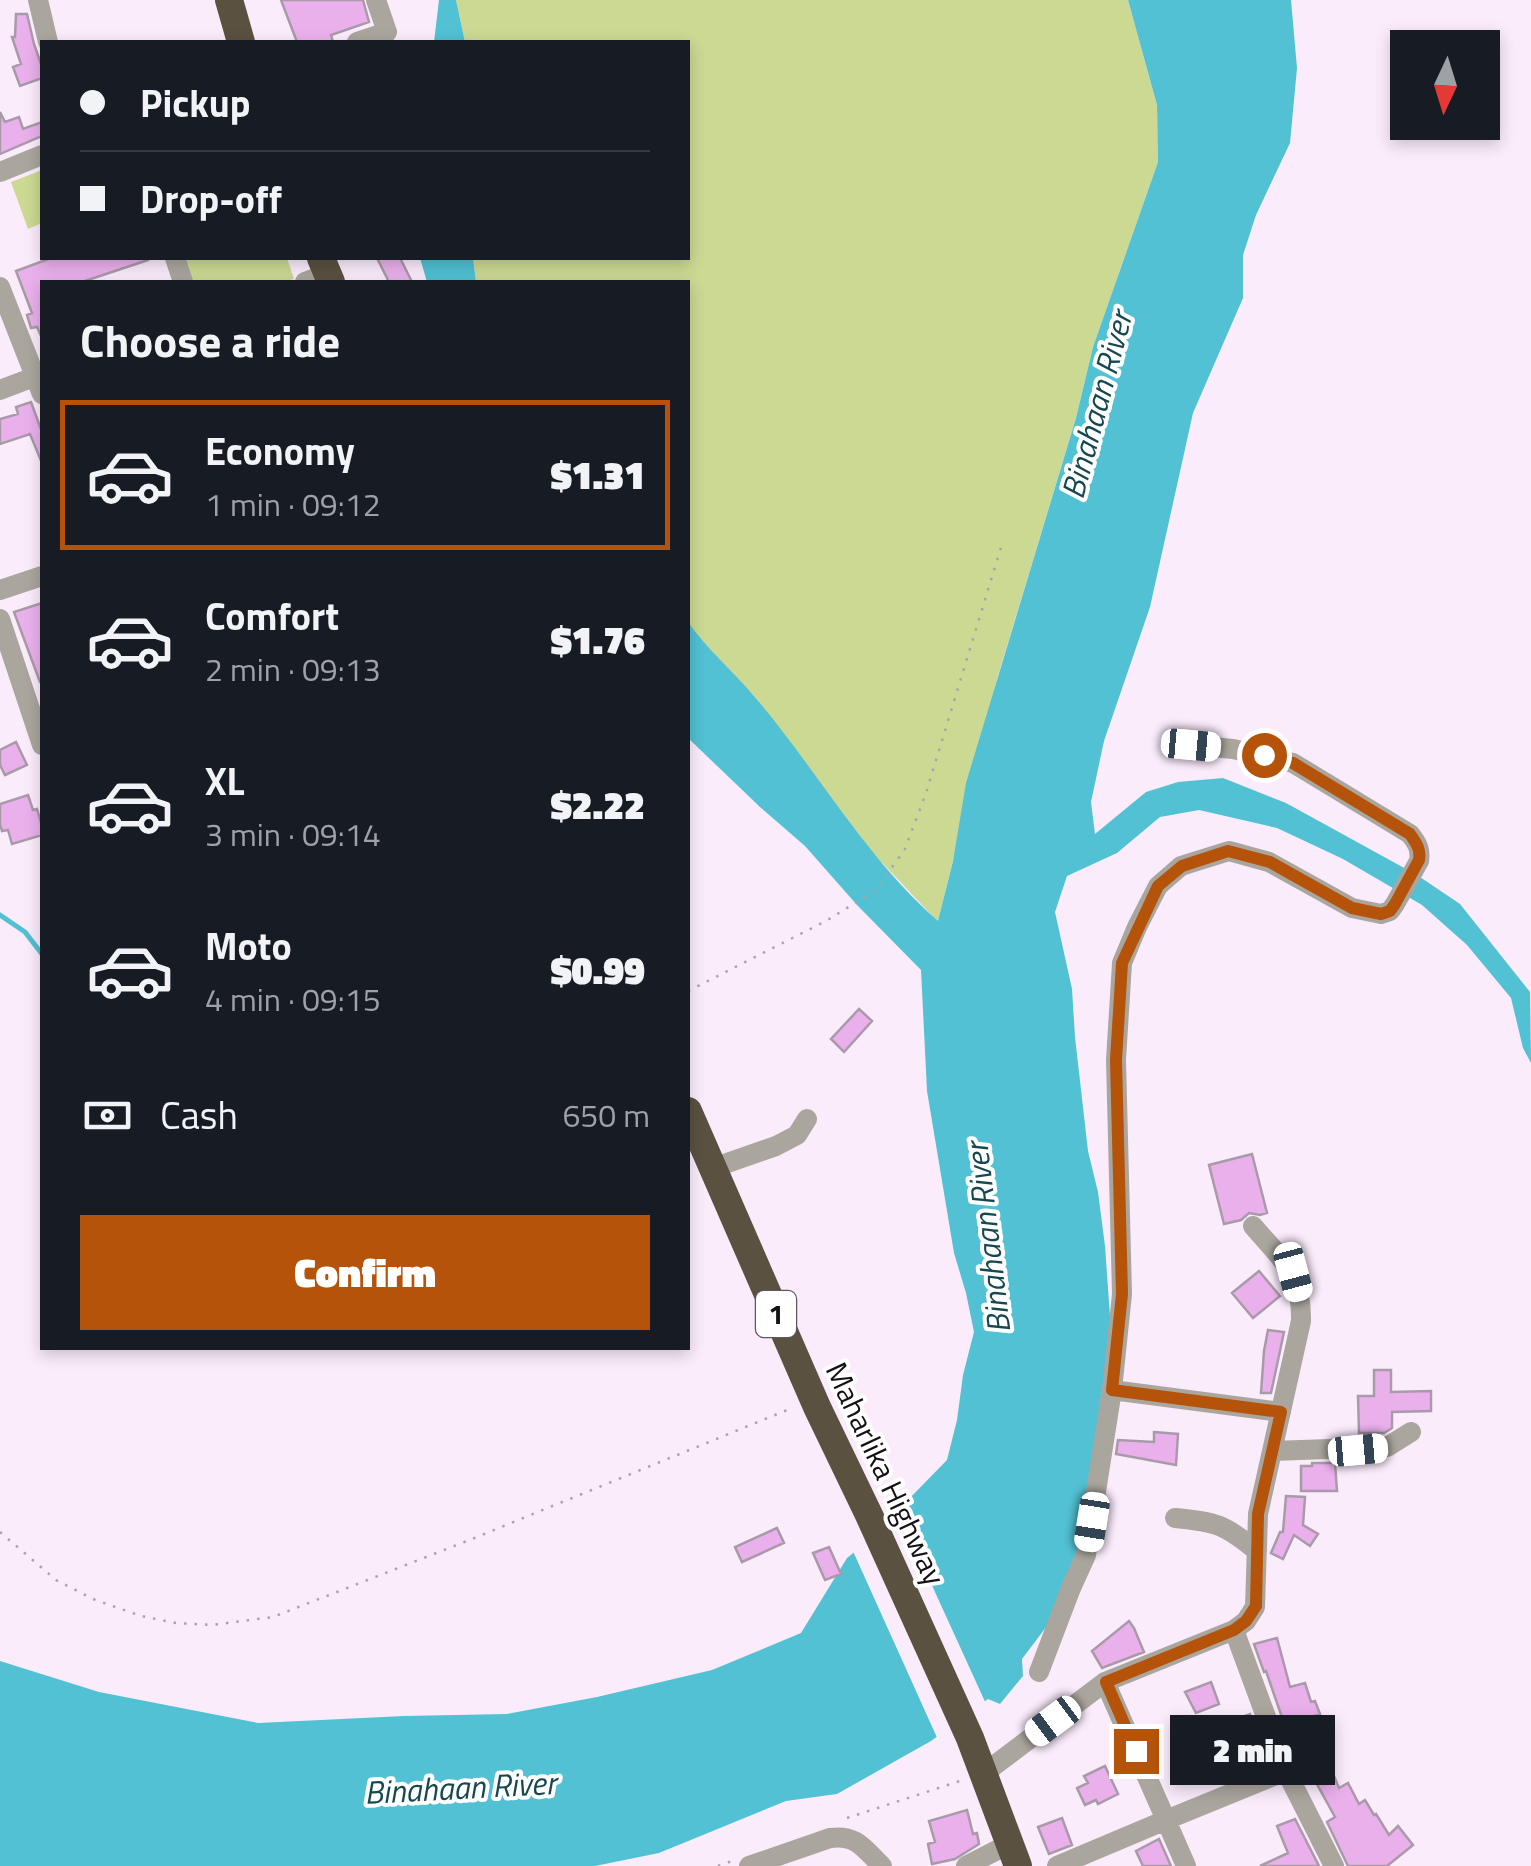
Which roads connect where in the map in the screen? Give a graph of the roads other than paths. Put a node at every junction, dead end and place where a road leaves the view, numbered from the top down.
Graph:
1 (38, 0) edge
2 (228, 0) edge
3 (376, 0) edge
4 (48, 40) edge
5 (240, 40) edge
6 (363, 40) edge
7 (40, 156) edge
8 (0, 172) edge
9 (0, 288) edge
10 (40, 382) edge
11 (0, 390) edge
12 (40, 577) edge
13 (0, 590) edge
14 (0, 619) edge
15 (40, 739) edge
16 (1191, 745) dead end
17 (690, 1116) edge
18 (808, 1119) dead end
19 (712, 1168) junction
20 (1254, 1226) dead end
21 (1112, 1390) junction
22 (1281, 1412) junction
23 (1411, 1432) dead end
24 (1272, 1451) junction
25 (1175, 1518) dead end
26 (1257, 1551) junction
27 (1234, 1630) junction
28 (1040, 1672) dead end
29 (1106, 1682) junction
30 (1286, 1771) junction
31 (984, 1774) junction
32 (1166, 1820) junction
33 (1014, 1855) edge
34 (742, 1863) edge
35 (882, 1866) edge
36 (966, 1866) edge
37 (1057, 1866) edge
38 (1186, 1866) edge
39 (1334, 1866) edge

1 - 4 street
2 - 5 highway
3 - 6 street
7 - 8 street
9 - 10 street
10 - 11 street
12 - 13 street
14 - 15 street
16 - 21 street
17 - 19 highway, Maharlika Highway / 1
18 - 19 street
19 - 31 highway, Maharlika Highway / 1
20 - 22 street
21 - 22 street
21 - 28 street
22 - 24 street
23 - 24 street
24 - 26 street
25 - 26 street
26 - 27 street
27 - 29 street
27 - 30 street
29 - 31 street
29 - 32 street
30 - 32 street
30 - 39 street
31 - 33 highway, Maharlika Highway / 1
32 - 37 street
32 - 38 street
33 - 36 street
34 - 35 street

